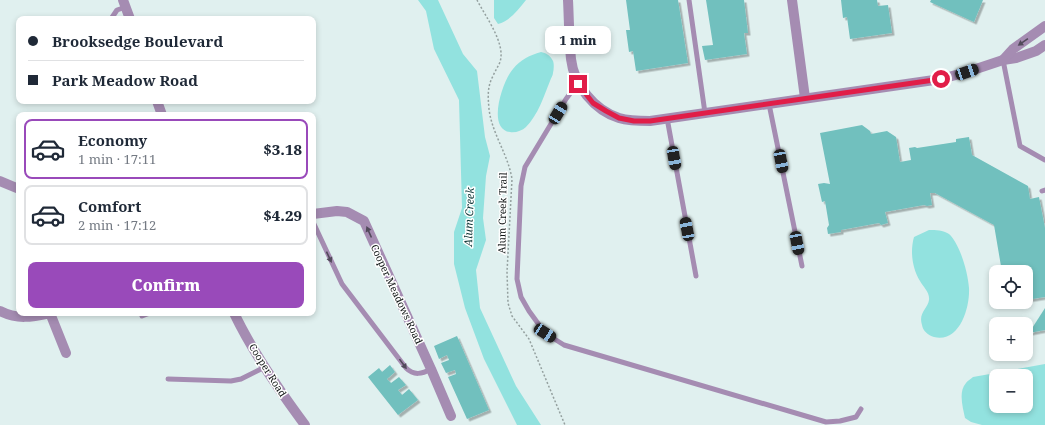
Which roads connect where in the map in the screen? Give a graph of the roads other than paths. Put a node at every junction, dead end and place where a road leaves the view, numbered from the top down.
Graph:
1 (568, 0) edge
2 (689, 0) edge
3 (792, 0) edge
4 (125, 3) edge
5 (113, 16) edge
6 (129, 16) edge
7 (1045, 26) edge
8 (1045, 44) edge
9 (1003, 60) junction
10 (578, 84) junction
11 (805, 98) junction
12 (769, 104) junction
13 (705, 113) junction
14 (667, 118) junction
15 (1045, 160) edge
16 (0, 181) edge
17 (16, 188) edge
18 (316, 214) edge
19 (316, 228) edge
20 (802, 266) dead end
21 (696, 276) dead end
22 (0, 311) edge
23 (34, 316) edge
24 (51, 316) edge
25 (235, 316) edge
26 (66, 353) dead end
27 (265, 367) junction
28 (431, 369) junction
29 (168, 379) dead end
30 (861, 409) dead end
31 (451, 416) dead end
32 (305, 425) edge

1 - 10 street
2 - 13 lane
3 - 11 street
4 - 5 lane
4 - 6 street
7 -> 9 street
8 - 9 street
9 - 11 street
9 - 15 lane
10 - 14 street
10 - 30 lane
11 - 12 street
12 - 13 street
12 - 20 lane
13 - 14 street
14 - 21 lane
16 - 17 street
28 -> 18 street, Cooper Meadows Road
19 -> 28 lane
22 - 23 street
24 - 26 street
25 - 27 street, Cooper Road
27 - 29 lane
27 - 32 street, Cooper Road
28 - 31 street, Cooper Meadows Road

